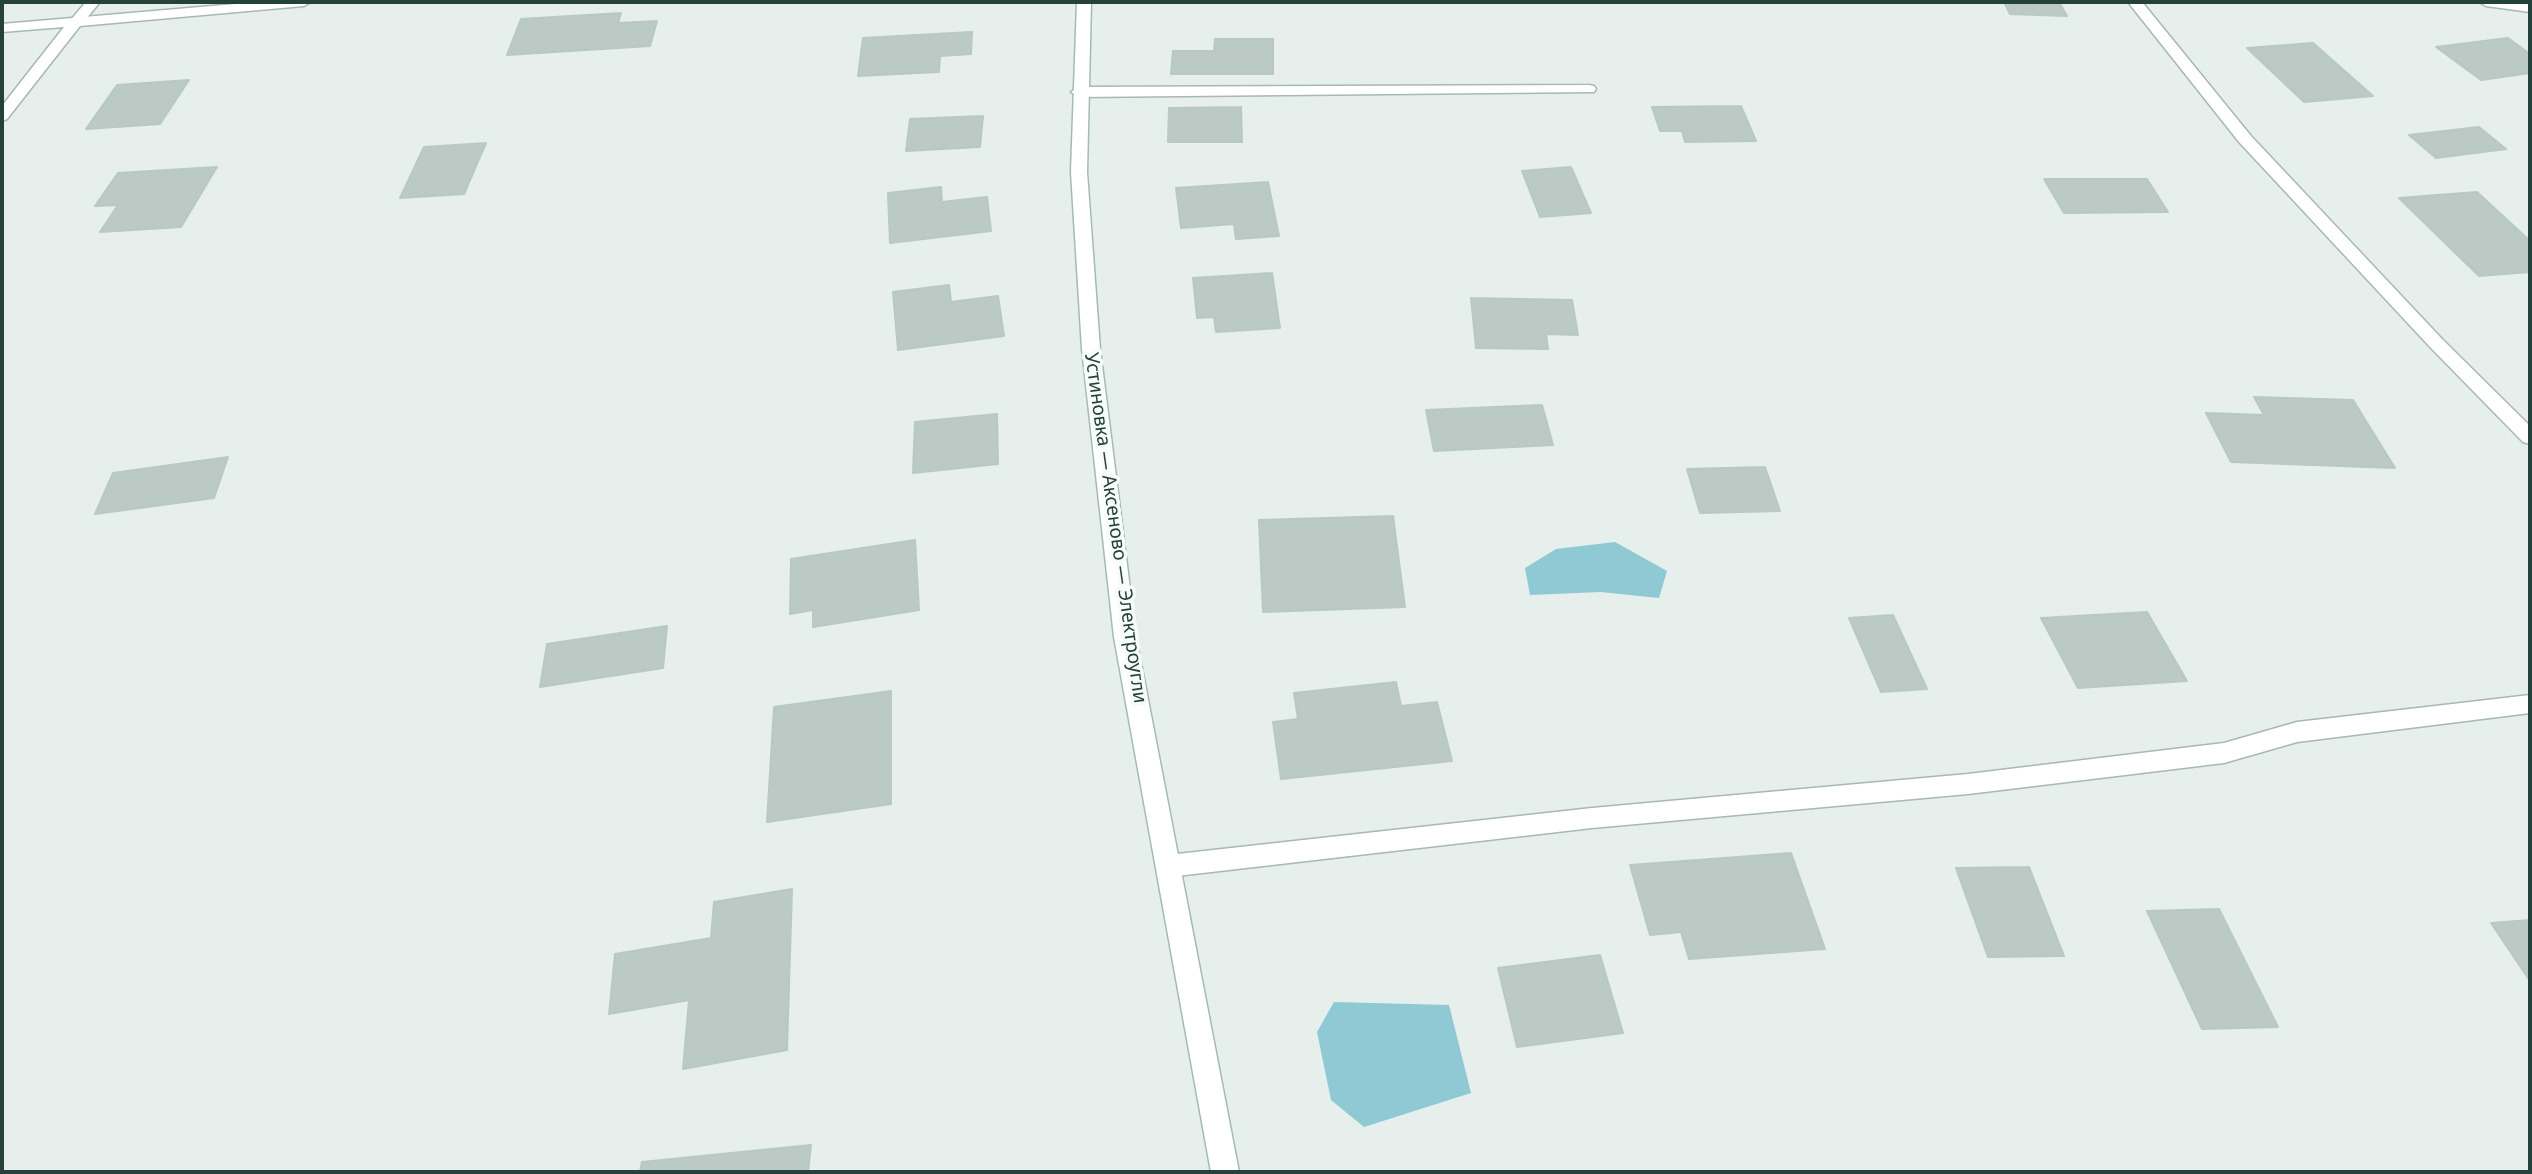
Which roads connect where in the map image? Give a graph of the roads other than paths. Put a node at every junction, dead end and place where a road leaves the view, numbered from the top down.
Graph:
1 (93, 2) edge
2 (304, 2) edge
3 (1084, 2) edge
4 (2135, 2) edge
5 (2486, 2) edge
6 (2530, 8) edge
7 (76, 22) junction
8 (5, 26) edge
9 (1589, 89) dead end
10 (1079, 92) junction
11 (2, 116) edge
12 (2530, 437) edge
13 (2530, 704) edge
14 (1168, 866) junction
15 (1225, 1172) edge

1 - 7 main road
2 - 7 main road
3 - 10 main road, Устиновка — Аксеново — Электроугли
4 - 12 main road
5 - 6 main road
7 - 8 main road
7 - 11 main road
9 - 10 main road
10 - 14 main road, Устиновка — Аксеново — Электроугли
13 - 14 main road
14 - 15 main road, Устиновка — Аксеново — Электроугли

